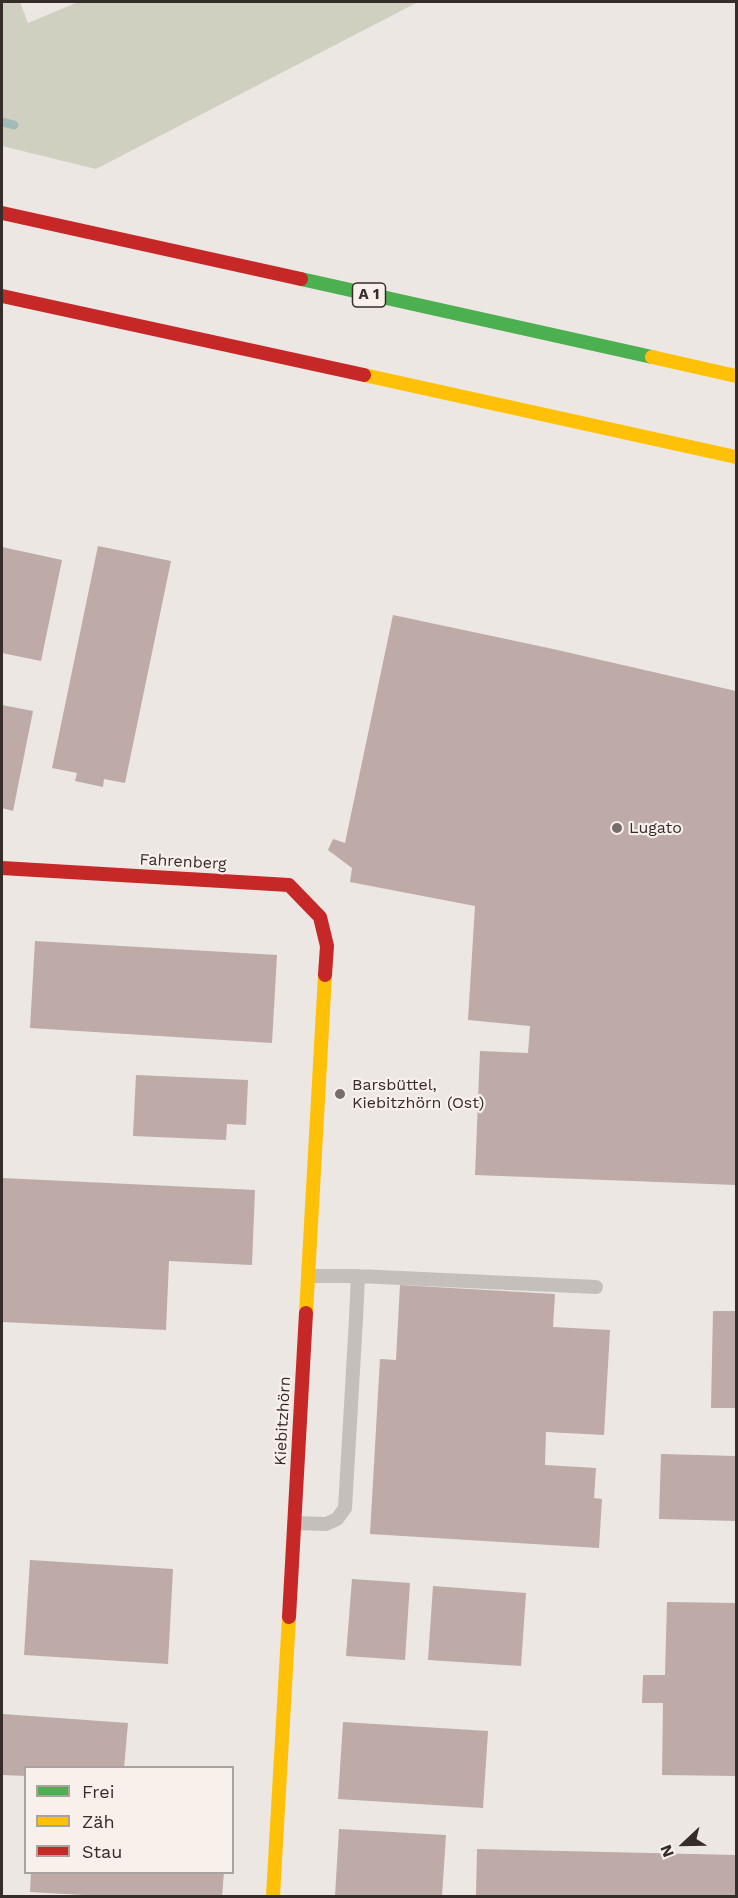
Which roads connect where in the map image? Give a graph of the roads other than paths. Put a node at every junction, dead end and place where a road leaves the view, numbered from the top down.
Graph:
1 (2, 213) edge
2 (2, 296) edge
3 (736, 376) edge
4 (736, 457) edge
5 (2, 868) edge
6 (327, 946) joint
7 (308, 1276) junction
8 (358, 1276) junction
9 (596, 1287) dead end
10 (294, 1523) junction
11 (273, 1896) edge

1 - 3 main road, A 1
2 - 4 main road
5 - 6 main road, Fahrenberg
6 - 7 main road, Kiebitzhörn
7 - 8 lane
7 - 10 main road, Kiebitzhörn
8 - 9 lane
8 - 10 lane
10 - 11 main road, Kiebitzhörn

